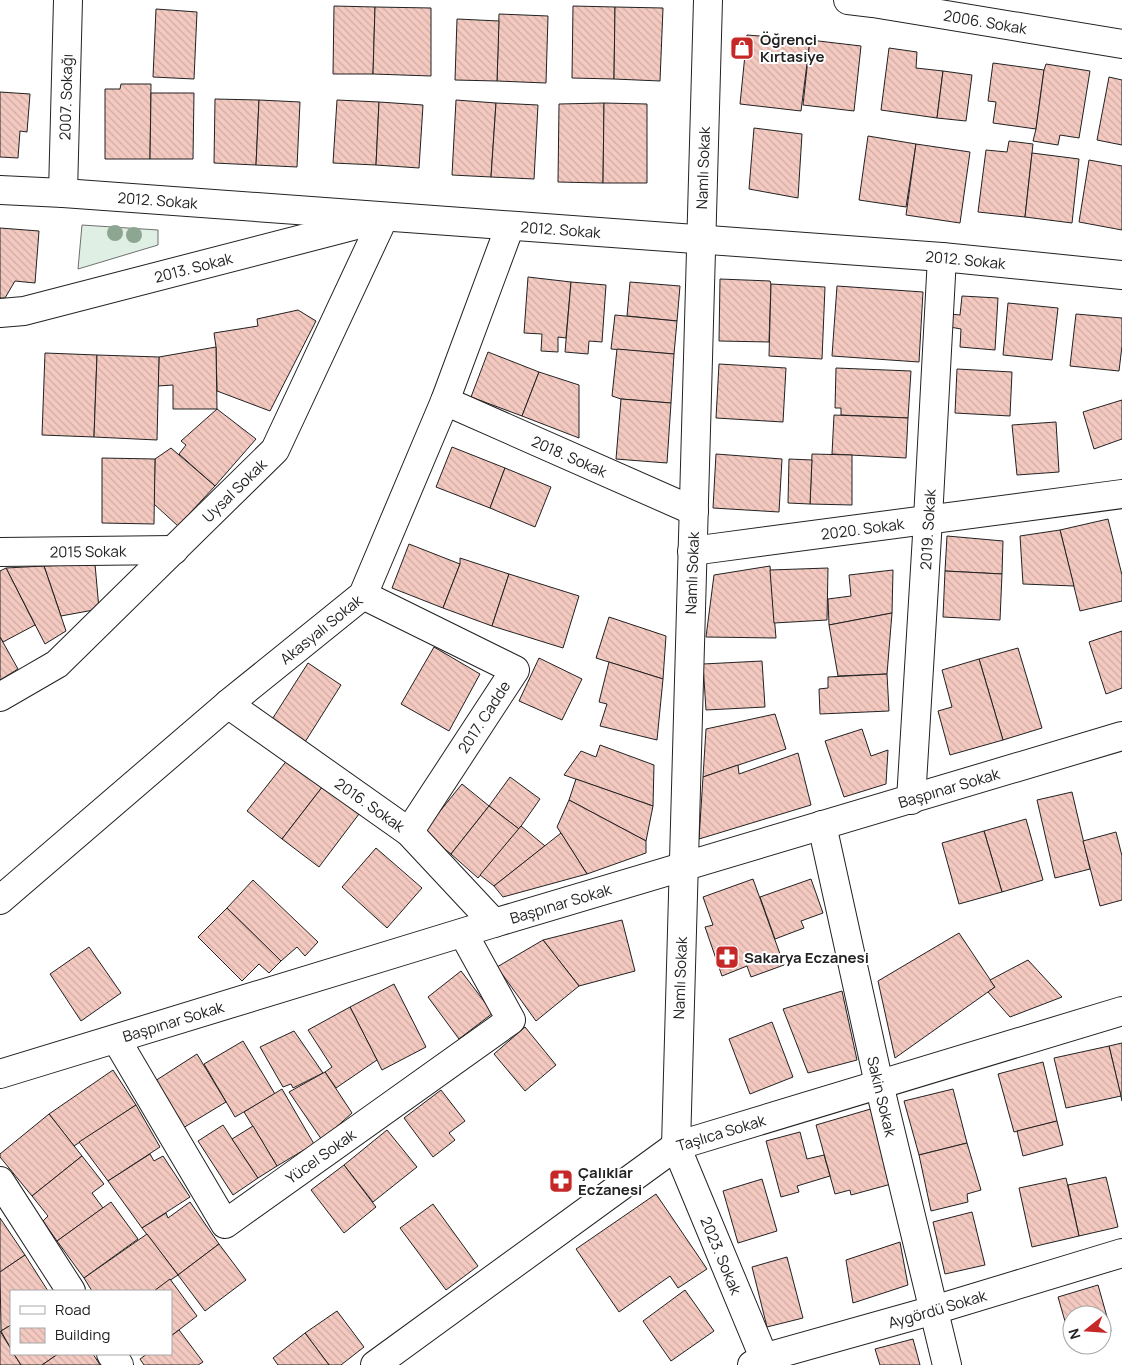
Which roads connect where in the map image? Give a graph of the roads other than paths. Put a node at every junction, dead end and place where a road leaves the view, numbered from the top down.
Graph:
1 (68, 0) edge
2 (708, 0) edge
3 (865, 1) edge
4 (1122, 44) edge
5 (0, 190) edge
6 (63, 193) junction
7 (384, 217) joint
8 (510, 226) junction
9 (701, 240) junction
10 (942, 258) junction
11 (1122, 275) edge
12 (0, 313) edge
13 (444, 401) junction
14 (1122, 494) edge
15 (694, 511) junction
16 (928, 519) junction
17 (174, 550) junction
18 (692, 551) junction
19 (0, 552) edge
20 (363, 595) junction
21 (0, 698) edge
22 (228, 704) junction
23 (1122, 736) edge
24 (911, 800) junction
25 (822, 825) junction
26 (409, 832) junction
27 (683, 867) junction
28 (0, 900) edge
29 (494, 923) junction
30 (463, 932) junction
31 (1122, 1011) edge
32 (116, 1039) junction
33 (0, 1074) edge
34 (879, 1084) junction
35 (676, 1146) junction
36 (0, 1181) edge
37 (1122, 1254) edge
38 (70, 1290) edge
39 (934, 1310) junction
40 (761, 1363) edge
41 (375, 1365) edge
42 (947, 1365) edge

1 - 6 street, 2007. Sokağı
2 - 9 street, Namlı Sokak
3 - 4 street, 2006. Sokak
5 - 6 street, 2012. Sokak
6 - 8 street, 2012. Sokak
7 - 12 street, 2013. Sokak
7 - 17 street, Uysal Sokak
8 - 9 street, 2012. Sokak
8 - 13 street, Akasyalı Sokak
9 - 10 street, 2012. Sokak
9 - 15 street, Namlı Sokak
10 - 11 street, 2012. Sokak
10 - 16 street, 2019. Sokak
13 - 15 street, 2018. Sokak
13 - 20 street, Akasyalı Sokak
14 - 16 street, 2020. Sokak
15 - 18 street, Namlı Sokak
16 - 18 street, 2020. Sokak
16 - 24 street, 2019. Sokak
17 - 19 street, 2015 Sokak
17 - 21 street, Uysal Sokak
18 - 27 street, Namlı Sokak
20 - 22 street, Akasyalı Sokak
20 - 26 street, 2017. Cadde
22 - 26 street, 2016. Sokak
22 - 28 street, Akasyalı Sokak
23 - 24 street, Başpınar Sokak
24 - 25 street, Başpınar Sokak
25 - 27 street, Başpınar Sokak
25 - 34 street, Sakin Sokak
26 - 29 street, 2016. Sokak
27 - 29 street, Başpınar Sokak
27 - 35 street, Namlı Sokak
29 - 30 street, Başpınar Sokak
30 - 32 street, Başpınar Sokak
30 - 32 street, Yücel Sokak
31 - 34 street, Taşlıca Sokak
32 - 33 street, Başpınar Sokak
34 - 35 street, Taşlıca Sokak
34 - 39 street, Sakin Sokak
35 - 40 street, 2023. Sokak
35 - 41 street, Taşlıca Sokak
36 - 38 street
37 - 39 street, Aygördü Sokak
39 - 40 street, Aygördü Sokak
39 - 42 street, Sakin Sokak

